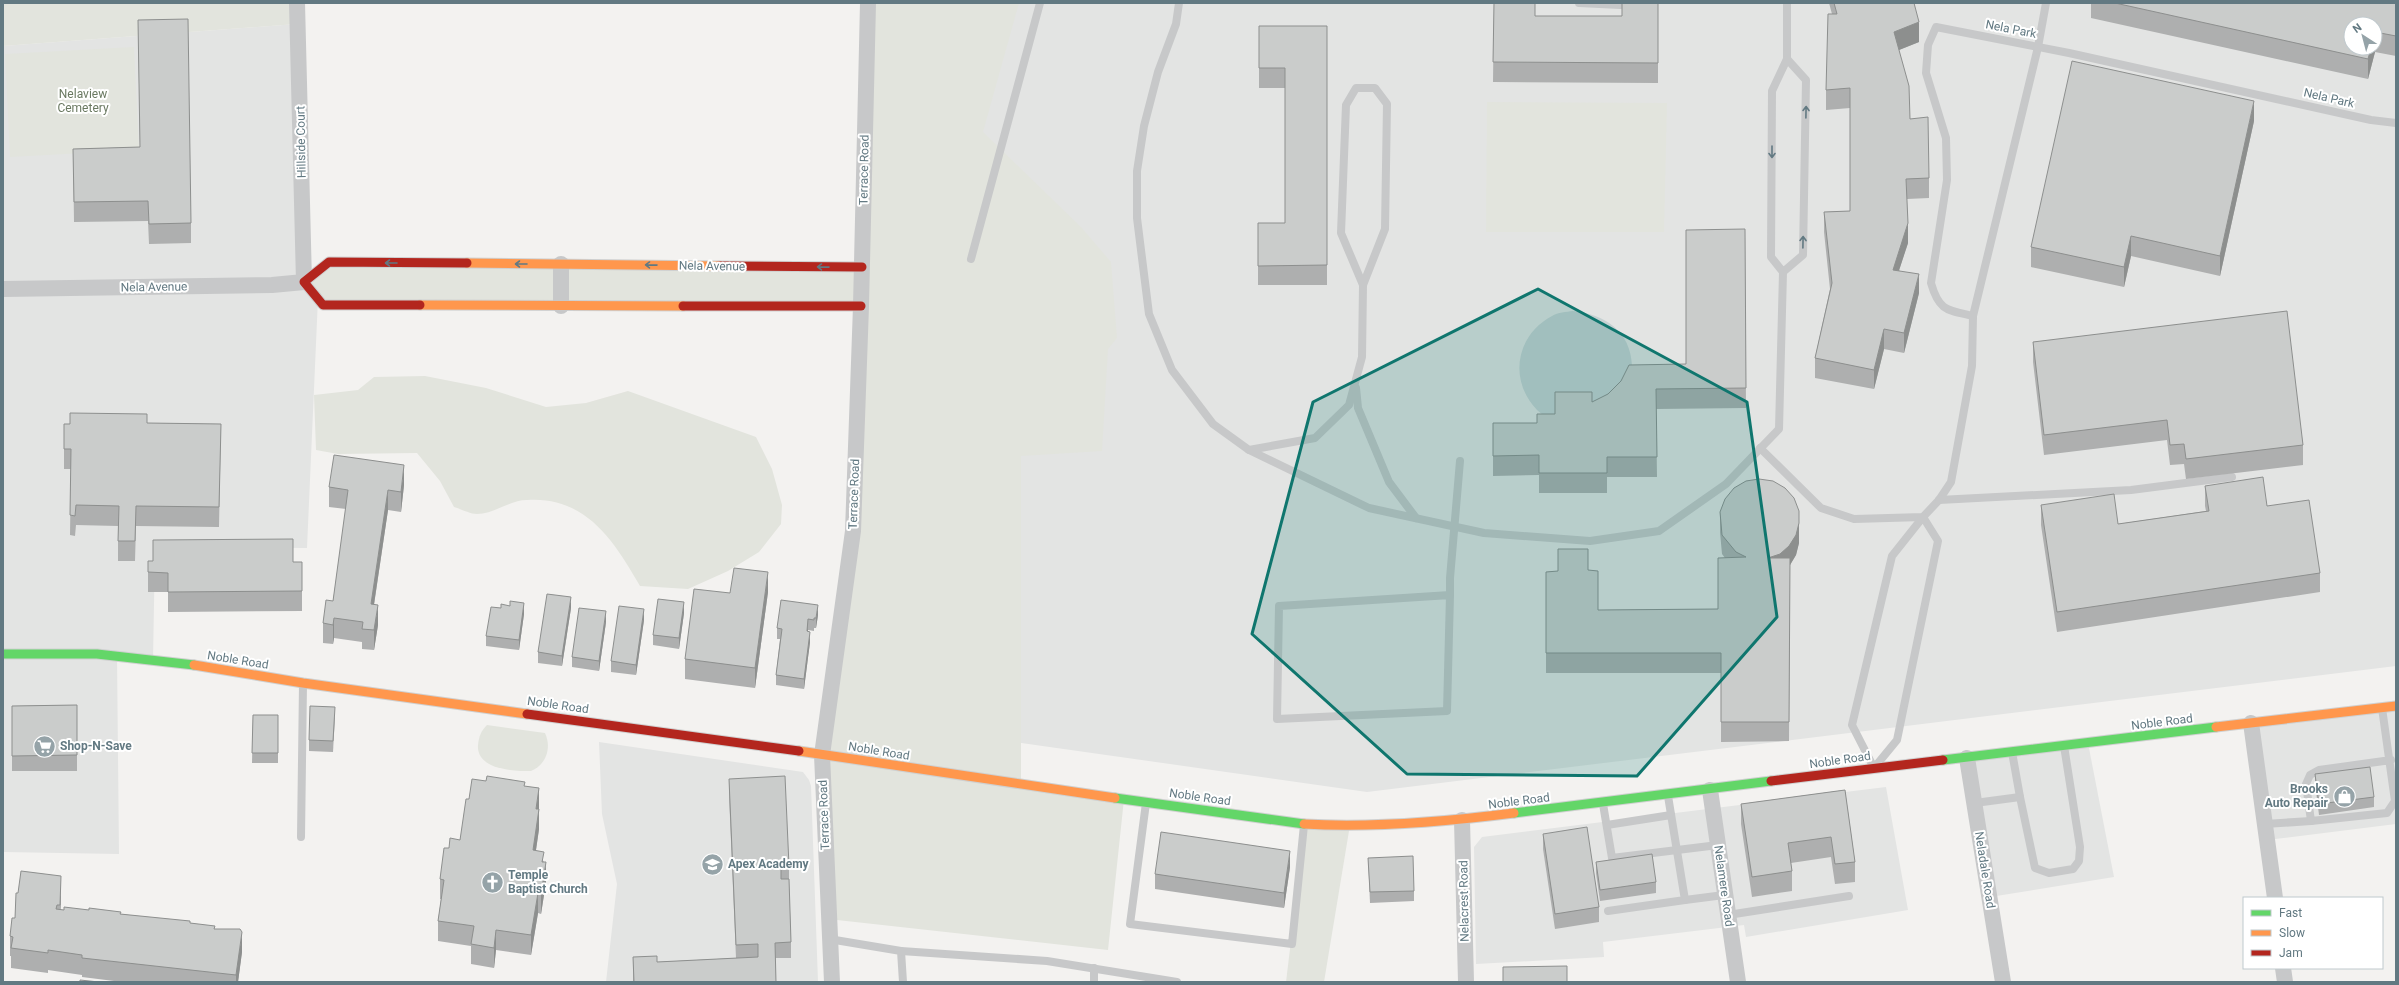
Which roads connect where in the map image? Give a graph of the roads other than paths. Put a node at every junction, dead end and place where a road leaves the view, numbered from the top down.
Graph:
1 (297, 3) edge
2 (868, 3) edge
3 (1040, 3) edge
4 (1179, 3) edge
5 (1579, 3) edge
6 (1652, 3) edge
7 (1787, 3) edge
8 (2046, 3) edge
9 (2038, 47) junction
10 (1787, 59) junction
11 (2396, 123) edge
12 (971, 259) dead end
13 (561, 264) junction
14 (862, 267) junction
15 (1783, 272) junction
16 (304, 282) junction
17 (1363, 285) junction
18 (3, 289) edge
19 (561, 306) junction
20 (861, 306) junction
21 (1973, 316) junction
22 (1355, 383) junction
23 (1760, 448) junction
24 (1249, 450) junction
25 (1460, 461) dead end
26 (2232, 477) dead end
27 (1939, 500) junction
28 (1923, 517) junction
29 (1416, 518) junction
30 (1455, 526) junction
31 (1450, 595) junction
32 (3, 654) edge
33 (303, 683) junction
34 (2396, 706) edge
35 (2382, 707) junction
36 (2251, 723) junction
37 (2064, 745) junction
38 (2012, 752) junction
39 (822, 755) junction
40 (1967, 758) junction
41 (2391, 760) junction
42 (1874, 768) junction
43 (1710, 790) junction
44 (1668, 795) junction
45 (2020, 797) junction
46 (1146, 802) junction
47 (1603, 803) junction
48 (1975, 803) junction
49 (1671, 815) junction
50 (1462, 820) junction
51 (2311, 821) junction
52 (1305, 824) junction
53 (2265, 824) junction
54 (1607, 825) junction
55 (301, 837) dead end
56 (1718, 845) junction
57 (1676, 850) junction
58 (1724, 894) junction
59 (1849, 896) dead end
60 (2274, 897) edge
61 (1685, 900) junction
62 (1608, 911) dead end
63 (1728, 915) junction
64 (829, 939) junction
65 (901, 952) junction
66 (1094, 968) junction
67 (2283, 969) edge
68 (832, 982) edge
69 (903, 982) edge
70 (1094, 982) edge
71 (1177, 982) edge
72 (1466, 982) edge
73 (1738, 982) edge
74 (2003, 982) edge
75 (2285, 982) edge

1 - 16 street, Hillside Court
2 - 14 street, Terrace Road
3 - 12 lane
4 - 24 lane
5 - 6 lane
7 - 10 lane
8 - 9 lane
9 - 11 lane, Nela Park
9 - 21 lane
9 - 21 lane, Nela Park
10 -> 15 lane
15 -> 10 lane
14 -> 13 main road, Nela Avenue
13 -> 16 main road, Nela Avenue
13 - 19 street
14 - 20 street, Terrace Road
15 - 23 lane
16 - 18 street, Nela Avenue
16 - 19 main road
17 - 17 lane
17 - 22 lane
19 - 20 main road
20 - 39 street, Terrace Road
21 - 27 lane
22 - 24 lane
22 - 29 lane
23 - 28 lane
23 - 30 lane
24 - 29 lane
25 - 30 lane
26 - 27 lane
27 - 28 lane
28 - 42 lane
28 - 42 lane
29 - 30 lane
30 - 31 lane
31 - 31 lane
32 - 33 main road, Noble Road
33 - 39 main road, Noble Road
33 - 55 lane
34 - 35 main road, Noble Road
35 - 36 main road, Noble Road
35 - 41 lane
36 - 37 main road, Noble Road
36 - 53 street
37 - 38 main road, Noble Road
37 - 45 lane
38 - 40 main road, Noble Road
38 - 45 lane
39 - 46 main road, Noble Road
39 - 64 street, Terrace Road
40 - 42 main road, Noble Road
40 - 48 street, Neladale Road
41 - 51 lane
41 - 51 lane
42 - 43 main road, Noble Road
43 - 44 main road, Noble Road
43 - 56 street, Nelamere Road
44 - 47 main road, Noble Road
44 - 49 lane
45 - 48 lane
46 - 52 main road, Noble Road
46 - 52 lane
47 - 50 main road, Noble Road
47 - 54 lane
48 - 74 street, Neladale Road
49 - 54 lane
49 - 57 lane
50 - 52 main road, Noble Road
50 - 72 street, Nelacrest Road
51 - 53 lane
53 - 60 street
54 - 57 lane
56 - 57 lane
56 - 58 street, Nelamere Road
57 - 61 lane
58 - 61 lane
58 - 63 street, Nelamere Road
59 - 63 lane
61 - 62 lane
63 - 73 street, Nelamere Road
64 - 65 lane
64 - 68 street, Terrace Road
65 - 66 lane
65 - 69 lane
66 - 70 lane
66 - 71 lane
67 - 75 street

